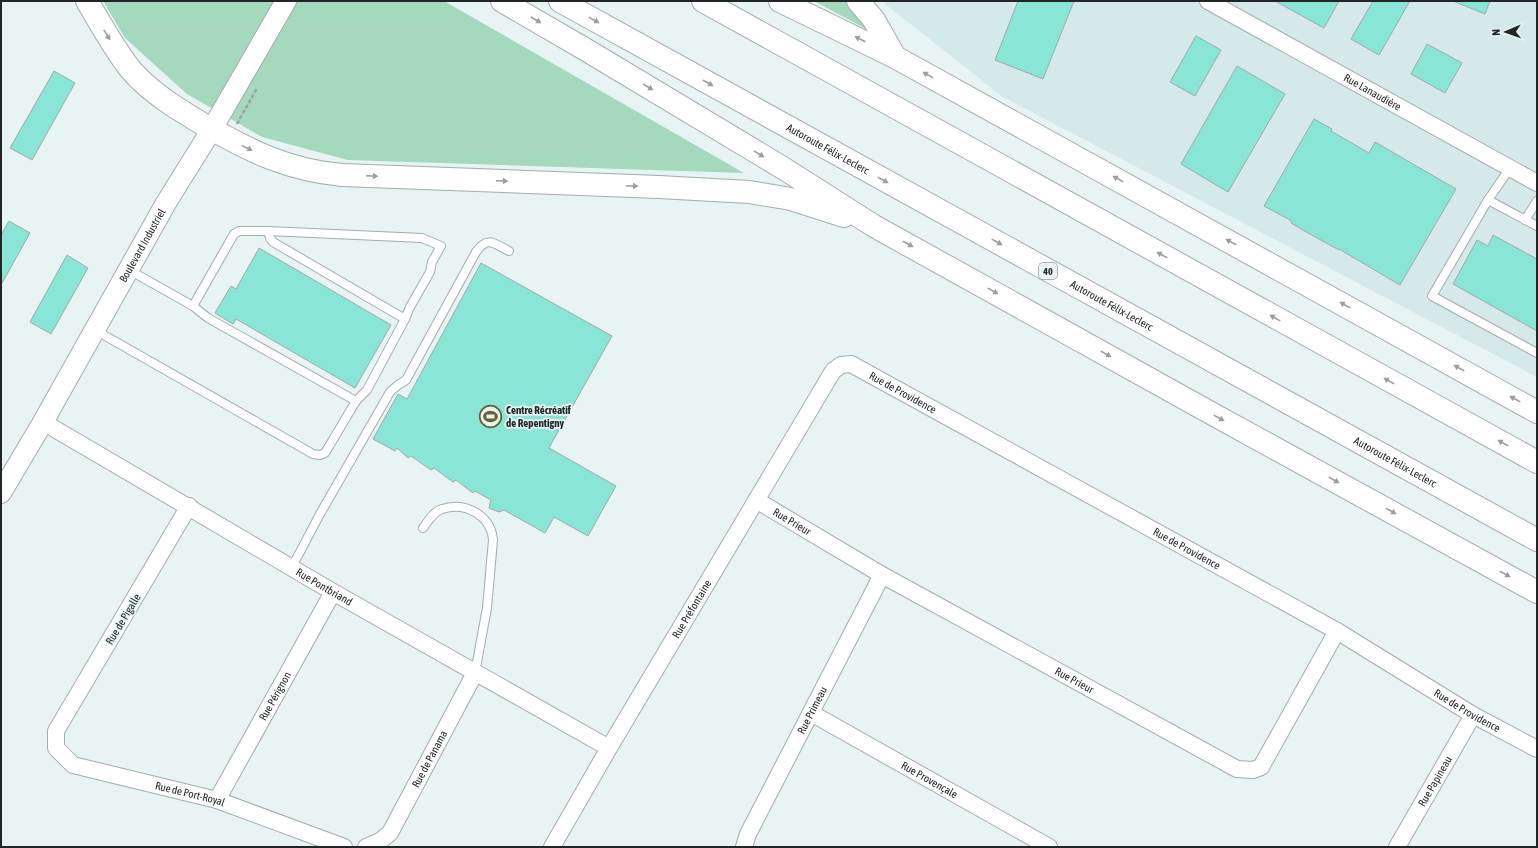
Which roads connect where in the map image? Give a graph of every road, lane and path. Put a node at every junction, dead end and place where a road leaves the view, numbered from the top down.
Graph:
1 (87, 1) edge
2 (286, 1) edge
3 (502, 1) edge
4 (560, 1) edge
5 (703, 1) edge
6 (780, 1) edge
7 (858, 1) edge
8 (1208, 1) edge
9 (895, 57) junction
10 (212, 130) junction
11 (1510, 168) junction
12 (1537, 183) edge
13 (1488, 200) junction
14 (1537, 201) edge
15 (1526, 220) junction
16 (874, 226) junction
17 (1537, 226) edge
18 (268, 231) junction
19 (508, 251) dead end
20 (128, 270) junction
21 (193, 306) junction
22 (405, 319) junction
23 (95, 330) junction
24 (1537, 353) edge
25 (834, 371) joint
26 (356, 401) junction
27 (1537, 412) edge
28 (43, 422) junction
29 (1537, 462) edge
30 (1, 493) edge
31 (756, 500) junction
32 (189, 506) junction
33 (423, 528) dead end
34 (1537, 540) edge
35 (292, 567) junction
36 (882, 574) junction
37 (332, 592) junction
38 (1537, 592) edge
39 (1337, 631) junction
40 (475, 673) junction
41 (811, 713) junction
42 (1473, 715) junction
43 (56, 731) joint
44 (609, 748) junction
45 (1537, 749) edge
46 (217, 800) junction
47 (373, 844) edge
48 (344, 847) edge
49 (552, 847) edge
50 (744, 847) edge
51 (1049, 847) edge
52 (1397, 847) edge

1 -> 10 highway
2 - 10 street, Boulevard Industriel
3 -> 16 highway
4 -> 34 highway, Autoroute Félix-Leclerc / 40
29 -> 5 highway
9 -> 6 highway
7 - 9 highway
8 - 11 street, Rue Lanaudière
27 -> 9 highway
10 -> 16 highway
10 - 20 street, Boulevard Industriel
11 - 12 street, Rue Lanaudière
11 - 13 lane
13 - 15 lane
13 - 24 lane
14 - 15 lane
15 - 17 lane
16 -> 38 highway
18 - 21 lane
18 - 22 lane
18 - 22 lane
19 - 35 lane
20 - 21 lane
20 - 23 street, Boulevard Industriel
21 - 26 lane
22 - 26 lane
23 - 26 lane
23 - 28 street, Boulevard Industriel
25 - 31 street, Rue Préfontaine
25 - 39 street, Rue de Providence
28 - 30 street, Boulevard Industriel
28 - 32 street, Rue Pontbriand
31 - 36 street, Rue Prieur
31 - 44 street, Rue Préfontaine
32 - 35 street, Rue Pontbriand
32 - 43 street, Rue de Pigalle
33 - 40 lane
35 - 37 street, Rue Pontbriand
36 - 39 street, Rue Prieur
36 - 41 street, Rue Primeau
37 - 40 street, Rue Pontbriand
37 - 46 street, Rue Pérignon
39 - 42 street, Rue de Providence
40 - 44 street, Rue Pontbriand
40 - 47 street, Rue de Panama
41 - 50 street, Rue Primeau
41 - 51 street, Rue Provençale
42 - 45 street, Rue de Providence
42 - 52 street, Rue Papineau
43 - 46 street, Rue de Port-Royal
44 - 49 street, Rue Préfontaine
46 - 48 street, Rue de Port-Royal

